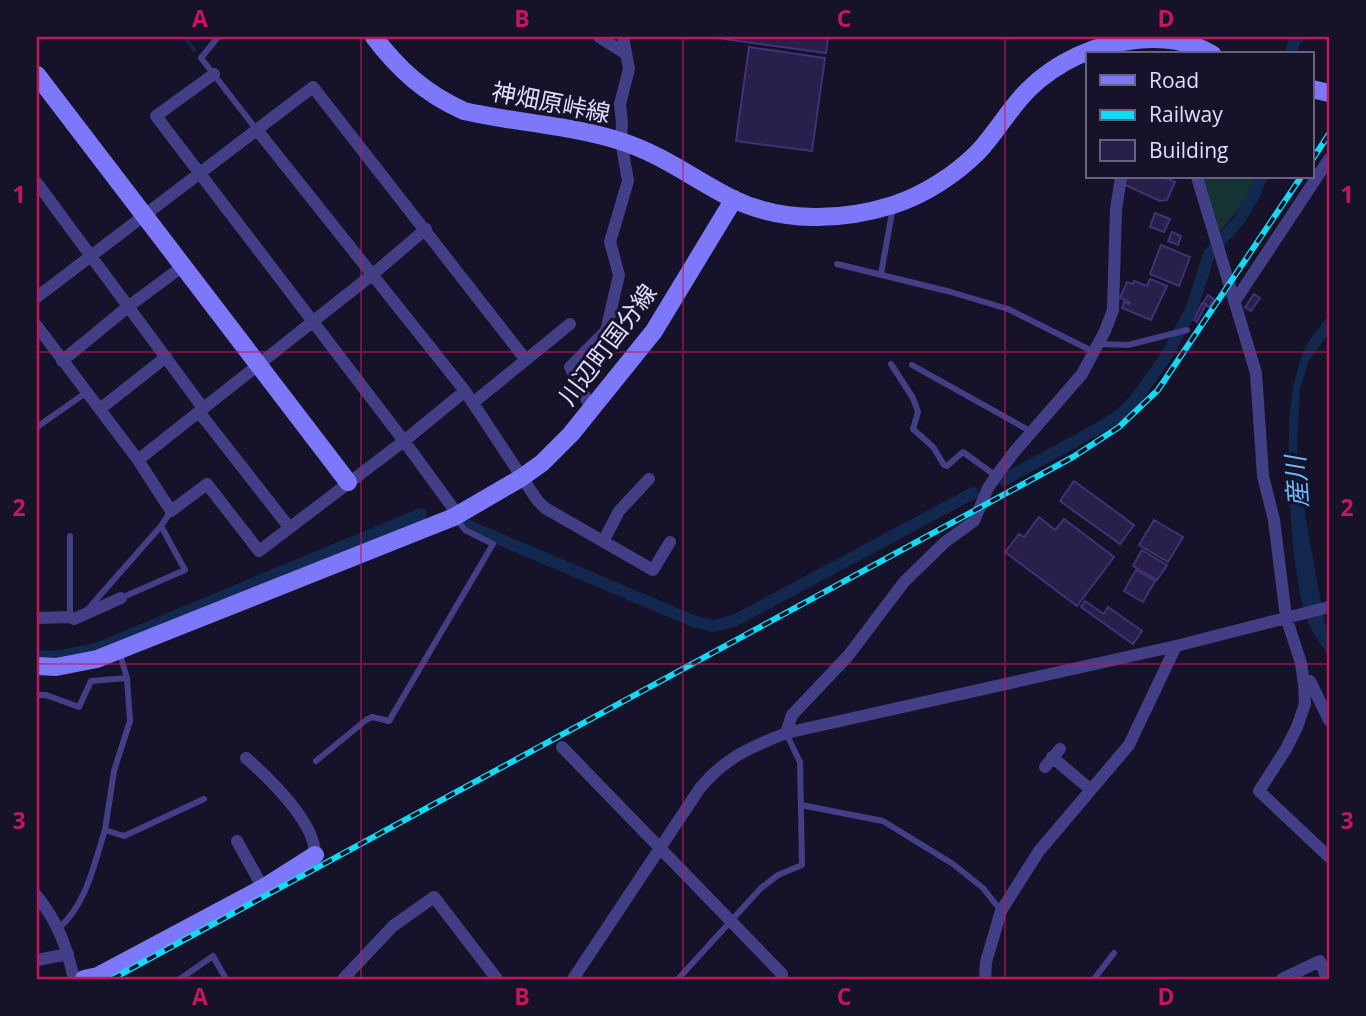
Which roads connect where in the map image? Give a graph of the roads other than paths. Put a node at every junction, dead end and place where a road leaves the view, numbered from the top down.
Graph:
1 (218, 37) edge
2 (374, 37) edge
3 (599, 37) edge
4 (623, 37) edge
5 (1160, 37) edge
6 (1088, 52) edge
7 (1208, 52) edge
8 (1086, 53) edge
9 (626, 54) junction
10 (214, 74) junction
11 (40, 87) edge
12 (257, 130) junction
13 (621, 141) junction
14 (1329, 159) edge
15 (199, 174) junction
16 (1121, 178) edge
17 (1197, 178) edge
18 (37, 183) edge
19 (734, 199) junction
20 (894, 205) junction
21 (144, 215) junction
22 (426, 229) junction
23 (91, 256) junction
24 (837, 264) dead end
25 (183, 266) junction
26 (373, 274) junction
27 (881, 274) junction
28 (37, 297) edge
29 (1235, 302) junction
30 (129, 306) junction
31 (313, 322) junction
32 (570, 324) dead end
33 (37, 326) edge
34 (1182, 330) dead end
35 (1096, 348) junction
36 (166, 357) junction
37 (526, 360) junction
38 (62, 361) junction
39 (891, 364) dead end
40 (259, 365) junction
41 (912, 365) dead end
42 (465, 391) junction
43 (87, 392) junction
44 (474, 402) junction
45 (100, 409) junction
46 (201, 410) junction
47 (592, 410) junction
48 (37, 427) edge
49 (1032, 432) junction
50 (404, 441) junction
51 (138, 460) junction
52 (996, 477) junction
53 (521, 478) junction
54 (649, 479) dead end
55 (348, 482) junction
56 (171, 511) junction
57 (456, 516) junction
58 (162, 526) junction
59 (289, 527) junction
60 (70, 536) dead end
61 (604, 540) junction
62 (670, 541) dead end
63 (121, 598) joint
64 (1329, 607) edge
65 (76, 616) junction
66 (1292, 616) junction
67 (37, 618) edge
68 (1176, 646) junction
69 (118, 649) junction
70 (37, 666) edge
71 (127, 678) junction
72 (1303, 680) junction
73 (37, 695) edge
74 (1329, 720) edge
75 (786, 733) junction
76 (562, 747) dead end
77 (246, 758) dead end
78 (1052, 758) dead end
79 (316, 761) dead end
80 (1091, 790) junction
81 (204, 799) dead end
82 (801, 805) junction
83 (105, 830) junction
84 (237, 841) dead end
85 (659, 848) junction
86 (315, 855) joint
87 (1329, 857) edge
88 (263, 888) junction
89 (37, 896) edge
90 (1001, 911) junction
91 (730, 920) junction
92 (59, 928) junction
93 (1114, 953) dead end
94 (68, 954) junction
95 (37, 960) edge
96 (349, 977) edge
97 (75, 979) edge
98 (84, 979) edge
99 (180, 979) edge
100 (226, 979) edge
101 (497, 979) edge
102 (573, 979) edge
103 (678, 979) edge
104 (781, 979) edge
105 (985, 979) edge
106 (1094, 979) edge
107 (1282, 979) edge
108 (1327, 979) edge

1 - 10 lane
2 - 13 street, 神畑原峠線
3 - 9 street
4 - 9 street
5 - 6 street
5 - 7 street
8 - 20 street
9 - 13 street
10 - 12 lane
10 - 15 street
11 - 21 street
12 - 15 street
12 - 22 street
12 - 26 street
13 - 19 street, 神畑原峠線
13 - 47 street
14 - 29 street
15 - 21 street
15 - 31 street
16 - 35 street
17 - 29 street
18 - 23 street
19 - 20 street
19 - 47 street, 川辺町国分線
20 - 27 lane
21 - 23 street
21 - 25 street
22 - 26 street
22 - 37 street
23 - 28 street
23 - 30 street
24 - 27 lane
25 - 30 street
25 - 40 street
26 - 31 street
26 - 42 street
27 - 35 lane
29 - 66 street
30 - 36 street
30 - 38 street
31 - 40 street
31 - 50 street
32 - 37 street
33 - 38 street
34 - 35 lane
35 - 49 street
36 - 45 street
36 - 46 street
37 - 44 street
38 - 43 street
39 - 52 lane
40 - 46 street
40 - 55 street
41 - 49 lane
42 - 44 street
42 - 50 street
43 - 45 street
43 - 48 lane
44 - 53 street
45 - 51 street
46 - 51 street
46 - 59 street
47 - 53 street, 川辺町国分線
49 - 52 street
50 - 55 street
50 - 57 street
51 - 56 street
52 - 75 street
53 - 57 street, 川辺町国分線
53 - 61 street
54 - 61 street
55 - 59 street
56 - 58 lane
56 - 59 street
57 - 69 street, 川辺町国分線
57 - 79 lane
58 - 63 lane
58 - 65 lane
60 - 65 lane
61 - 62 street
63 - 65 street
64 - 66 street
65 - 67 street
66 - 68 street
66 - 72 street
68 - 75 street
68 - 80 street
69 - 70 street, 川辺町国分線
69 - 71 lane
71 - 73 lane
71 - 83 lane
72 - 74 street
72 - 87 street
75 - 82 lane
75 - 85 street
76 - 85 street
77 - 86 street
78 - 80 street
80 - 90 street
81 - 83 lane
82 - 90 lane
82 - 91 lane
83 - 92 lane
84 - 88 street
85 - 91 street
85 - 102 street
86 - 88 street
88 - 98 street
89 - 92 street
90 - 105 street
91 - 103 lane
91 - 104 street
92 - 94 street
93 - 106 lane
94 - 95 street
94 - 97 street
96 - 101 street
99 - 100 lane
107 - 108 street

